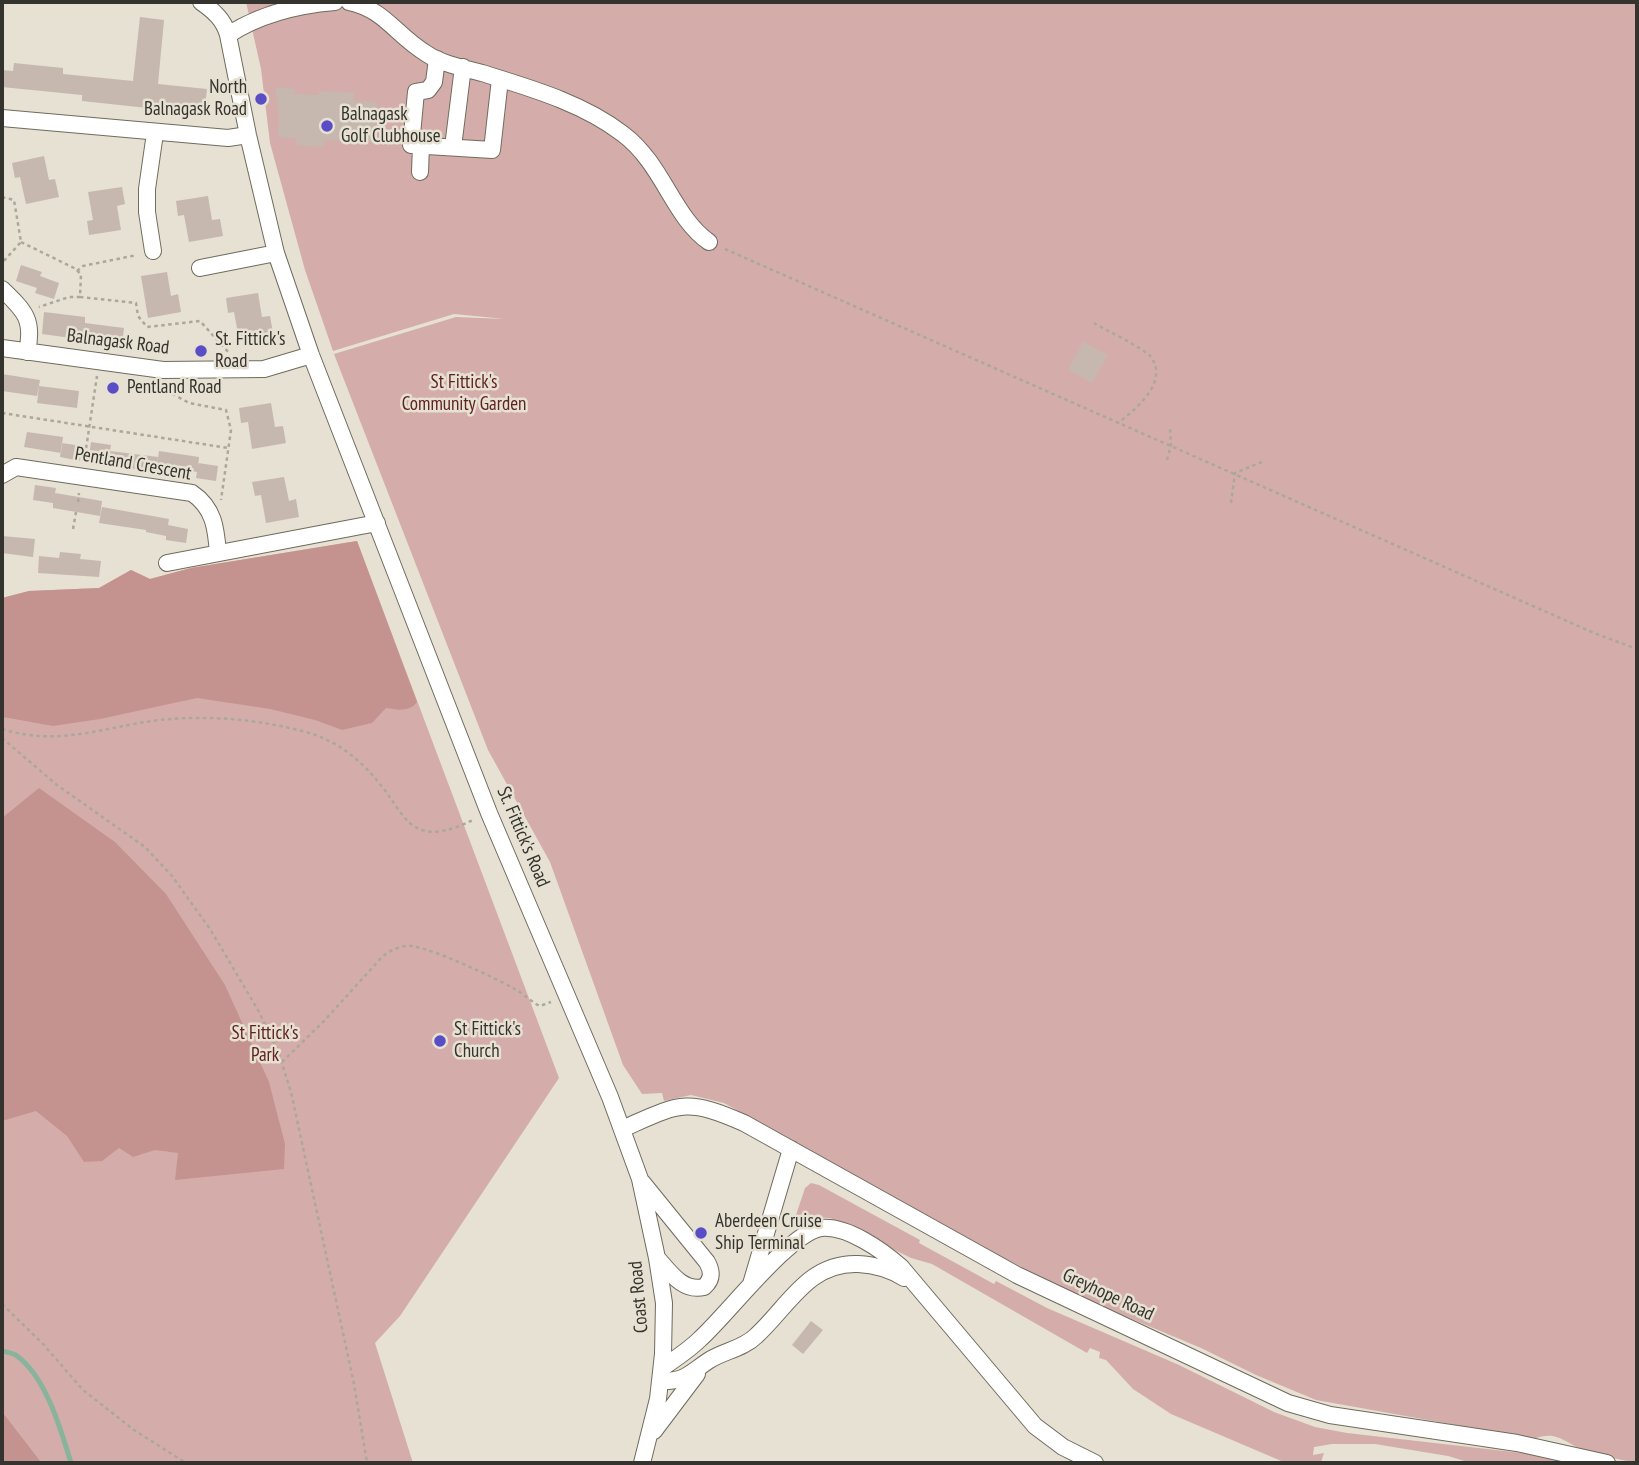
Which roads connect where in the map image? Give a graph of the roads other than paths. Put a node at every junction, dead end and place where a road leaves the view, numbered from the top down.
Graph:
1 (201, 2) edge
2 (335, 2) edge
3 (349, 2) edge
4 (223, 8) edge
5 (228, 35) junction
6 (437, 59) junction
7 (463, 67) junction
8 (500, 79) junction
9 (2, 118) edge
10 (155, 133) junction
11 (248, 135) junction
12 (421, 145) junction
13 (453, 148) junction
14 (420, 173) dead end
15 (709, 242) road end
16 (153, 251) road end
17 (276, 253) junction
18 (200, 268) dead end
19 (2, 289) edge
20 (2, 348) edge
21 (27, 352) junction
22 (311, 355) junction
23 (2, 475) edge
24 (377, 523) junction
25 (218, 553) junction
26 (167, 563) dead end
27 (622, 1129) junction
28 (791, 1149) junction
29 (640, 1179) junction
30 (657, 1258) junction
31 (750, 1287) junction
32 (918, 1288) junction
33 (702, 1366) junction
34 (661, 1375) junction
35 (650, 1436) junction
36 (642, 1463) edge
37 (1094, 1463) edge
38 (1607, 1463) edge

1 - 4 street
2 - 5 street
3 - 6 street
4 - 5 street, St. Fittick's Road
5 - 11 street, St. Fittick's Road
6 - 7 street
6 - 12 street
7 - 8 street
7 - 13 street
8 - 13 street
8 - 15 street
9 - 10 street
10 - 11 street
10 - 16 street
11 - 17 street, St. Fittick's Road
12 - 13 street
12 - 14 street
17 - 18 street
17 - 22 street, St. Fittick's Road
19 - 21 street
20 - 21 street, Balnagask Road
21 - 22 street, Balnagask Road
22 - 24 street, St. Fittick's Road
23 - 25 street, Pentland Crescent
24 - 25 street
24 - 27 street, St. Fittick's Road
25 - 26 street
27 - 28 street, Greyhope Road
27 - 29 street, Coast Road
28 - 31 street
28 - 38 street, Greyhope Road
29 - 30 street, Coast Road
29 - 30 street
30 - 34 street, Coast Road
31 - 32 street
31 - 34 street
32 - 33 street
32 - 37 street
33 - 34 street
33 - 35 street
34 - 35 street, Coast Road
35 - 36 street, Coast Road

